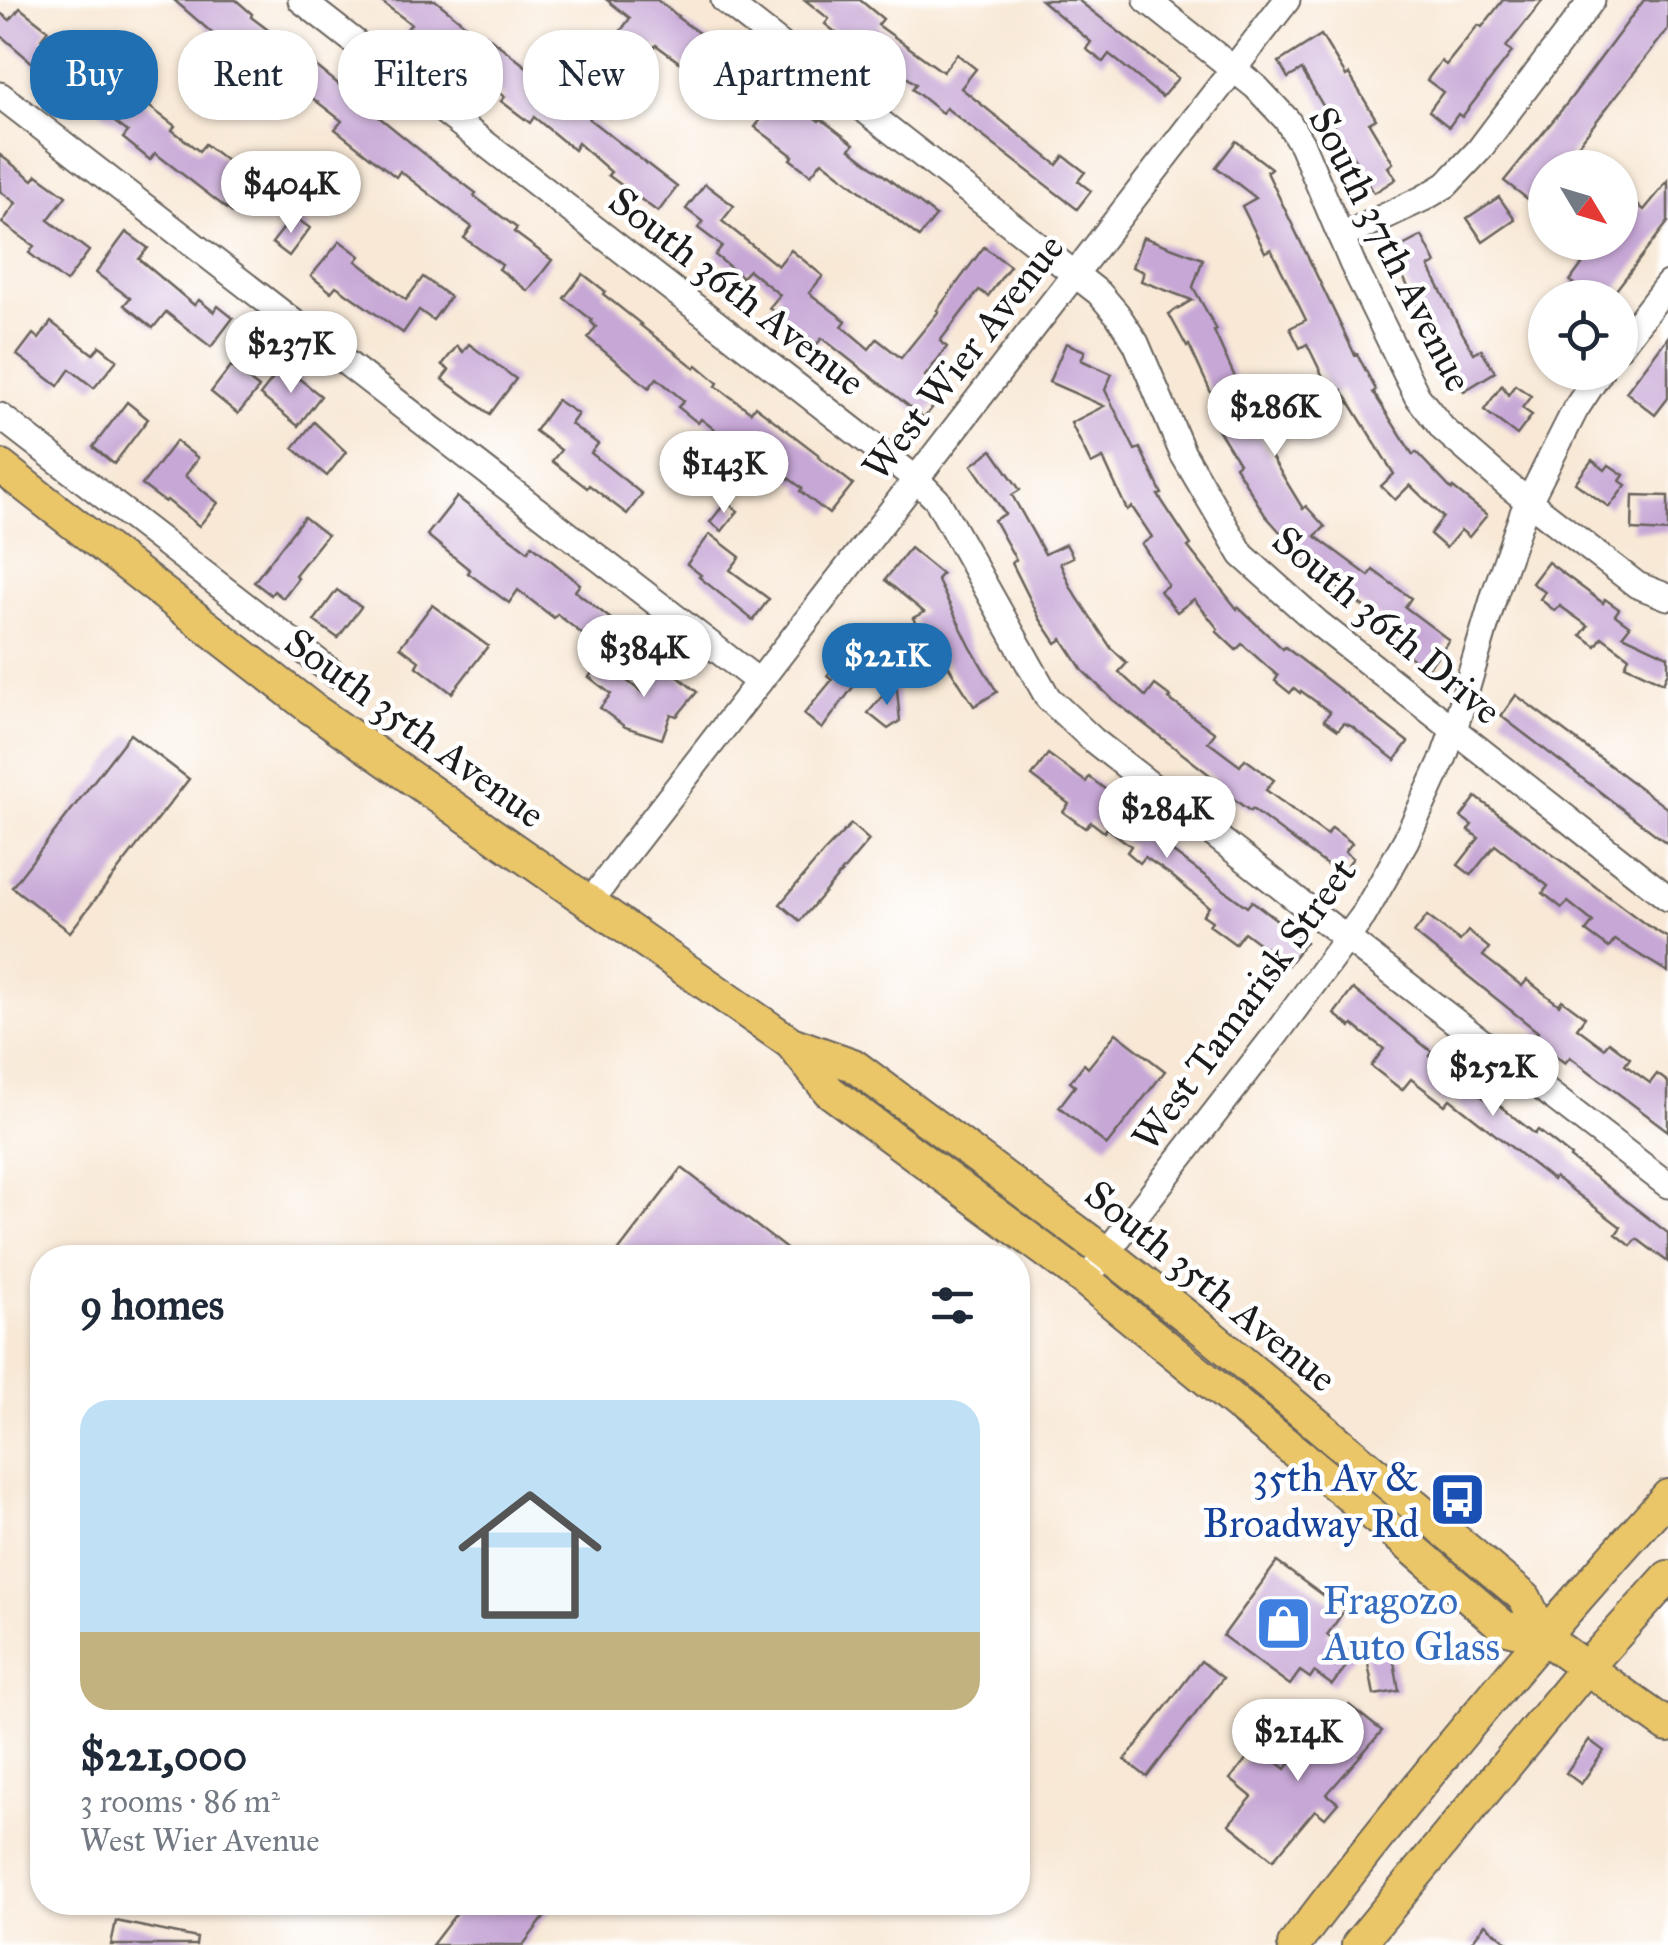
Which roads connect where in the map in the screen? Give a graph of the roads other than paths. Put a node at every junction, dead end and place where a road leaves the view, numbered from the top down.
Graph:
1 (302, 0) edge
2 (724, 0) edge
3 (1147, 0) edge
4 (1287, 0) edge
5 (1592, 0) edge
6 (1234, 68) junction
7 (0, 96) edge
8 (1341, 237) junction
9 (1075, 272) junction
10 (1668, 284) edge
11 (1638, 323) edge
12 (1588, 390) edge
13 (0, 416) edge
14 (0, 466) edge
15 (916, 478) junction
16 (1528, 501) junction
17 (153, 535) junction
18 (129, 566) junction
19 (1668, 597) edge
20 (334, 674) dead end
21 (759, 682) junction
22 (1453, 730) junction
23 (1668, 898) edge
24 (589, 904) junction
25 (1347, 939) junction
26 (791, 1044) junction
27 (1668, 1185) edge
28 (1106, 1253) junction
29 (1085, 1280) junction
30 (1668, 1496) edge
31 (1668, 1576) edge
32 (1543, 1637) junction
33 (1586, 1668) junction
34 (1668, 1726) edge
35 (1294, 1945) edge
36 (1358, 1945) edge

1 - 15 street, South 36th Avenue
2 - 9 street, South 36th Drive
3 - 6 street, South 37th Avenue
4 - 6 street, West Wier Avenue
5 - 8 street
6 - 8 street, South 37th Avenue
6 - 9 street, West Wier Avenue
7 - 21 street
8 - 16 street, South 37th Avenue
9 - 15 street, West Wier Avenue
9 - 22 street, South 36th Drive
10 - 11 street
12 - 16 street, West Tamarisk Street
13 - 17 street
14 - 18 main road, South 35th Avenue
15 - 21 street, West Wier Avenue
15 - 25 street, South 36th Avenue
16 - 19 street, South 37th Avenue
16 - 22 street, West Tamarisk Street
17 - 18 street
17 - 20 street
18 - 24 main road, South 35th Avenue
21 - 24 street, West Wier Avenue
22 - 23 street, South 36th Drive
22 - 25 street, West Tamarisk Street
24 - 26 main road, South 35th Avenue
25 - 27 street, South 36th Avenue
25 - 28 street, West Tamarisk Street
26 - 28 main road, South 35th Avenue
26 - 29 main road, South 35th Avenue
28 - 29 street, West Tamarisk Street
28 - 32 main road, South 35th Avenue
29 - 32 main road, South 35th Avenue
30 - 32 main road
31 - 33 main road
32 - 33 main road, South 35th Avenue
32 - 35 main road
33 - 34 main road, South 35th Avenue
33 - 36 main road

